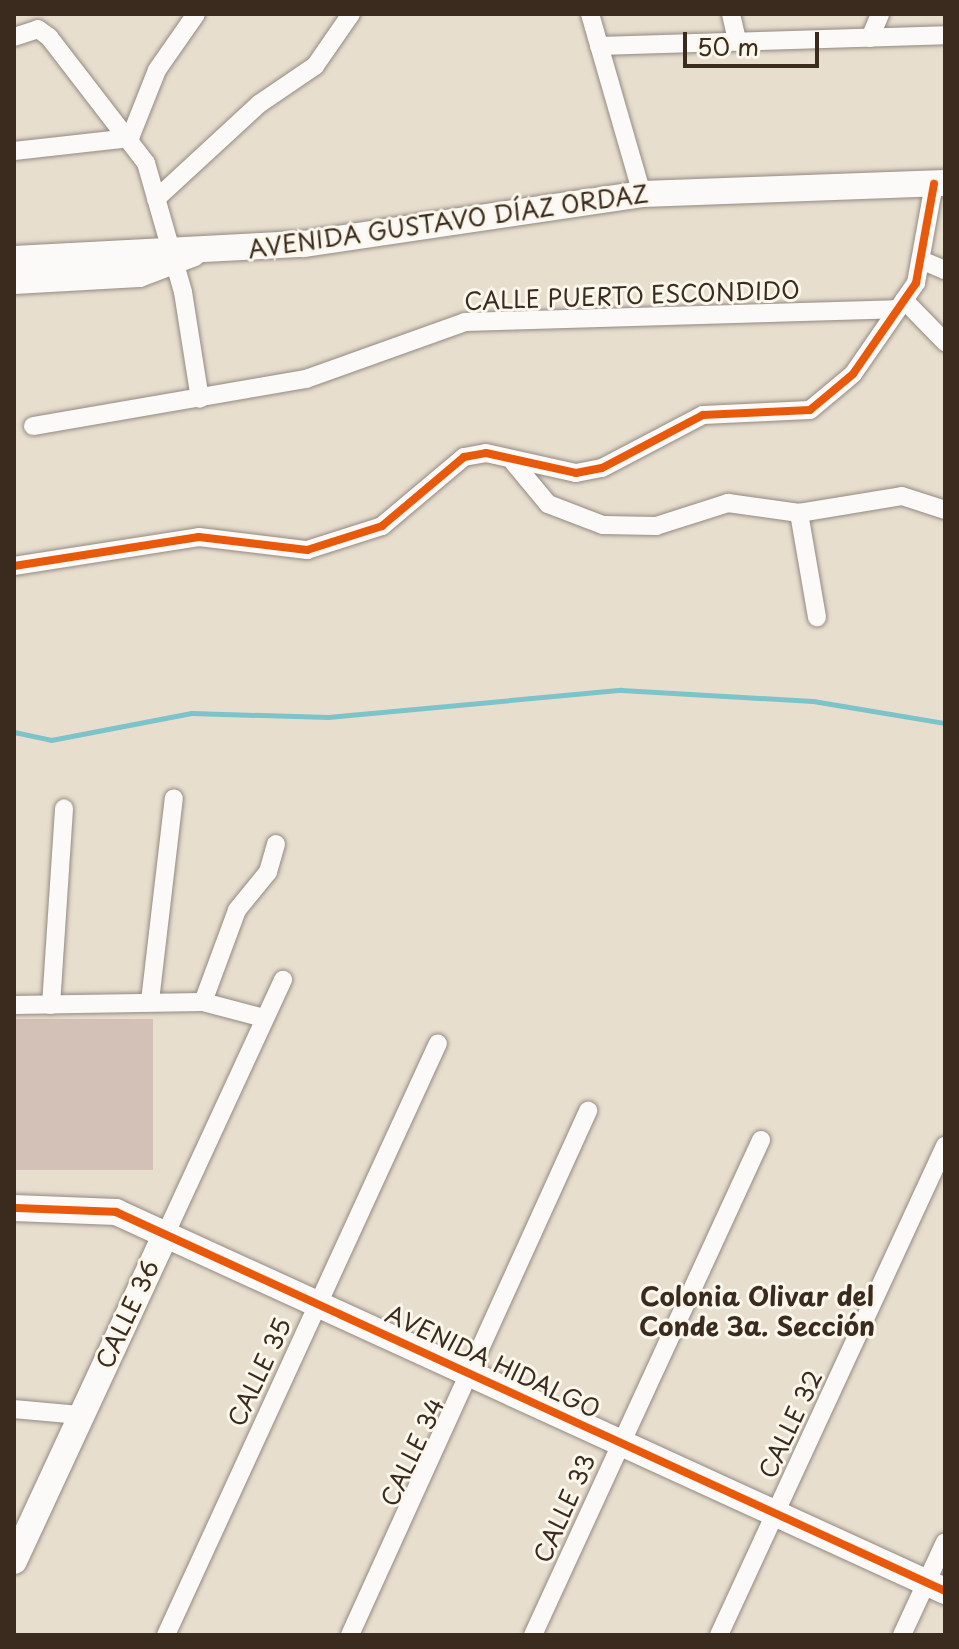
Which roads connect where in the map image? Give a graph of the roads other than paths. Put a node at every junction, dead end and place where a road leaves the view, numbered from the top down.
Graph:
1 (196, 14) edge
2 (351, 14) edge
3 (590, 14) edge
4 (731, 14) edge
5 (880, 14) edge
6 (945, 35) edge
7 (14, 37) edge
8 (870, 38) junction
9 (737, 39) junction
10 (599, 46) junction
11 (130, 138) junction
12 (14, 151) edge
13 (940, 184) edge
14 (642, 194) junction
15 (156, 199) junction
16 (180, 256) junction
17 (14, 259) edge
18 (921, 260) junction
19 (945, 270) edge
20 (14, 281) edge
21 (900, 305) junction
22 (945, 342) edge
23 (200, 399) junction
24 (33, 426) dead end
25 (514, 463) junction
26 (945, 510) edge
27 (799, 513) junction
28 (14, 566) edge
29 (817, 617) dead end
30 (174, 798) dead end
31 (64, 808) dead end
32 (276, 844) dead end
33 (283, 980) dead end
34 (150, 1001) junction
35 (203, 1002) junction
36 (14, 1005) edge
37 (51, 1005) junction
38 (264, 1018) junction
39 (438, 1043) dead end
40 (588, 1111) dead end
41 (761, 1140) dead end
42 (945, 1146) edge
43 (14, 1208) edge
44 (166, 1233) junction
45 (318, 1301) junction
46 (470, 1373) junction
47 (14, 1409) edge
48 (79, 1415) junction
49 (620, 1441) junction
50 (776, 1513) junction
51 (945, 1542) edge
52 (14, 1561) edge
53 (936, 1587) edge
54 (166, 1635) edge
55 (350, 1635) edge
56 (533, 1635) edge
57 (719, 1635) edge
58 (902, 1635) edge

1 - 11 street
2 - 15 street
3 - 10 street
4 - 9 street
5 - 8 street
6 - 8 street
7 - 11 street
8 - 9 street
9 - 10 street
10 - 14 street
11 - 12 street
11 - 15 street
13 - 14 street, AVENIDA GUSTAVO DÍAZ ORDAZ
13 - 18 street
14 - 16 street, AVENIDA GUSTAVO DÍAZ ORDAZ
15 - 16 street
16 - 17 street, AVENIDA GUSTAVO DÍAZ ORDAZ
16 - 20 street, AVENIDA GUSTAVO DÍAZ ORDAZ
16 - 23 street
18 - 19 street
18 - 21 street
21 - 22 street
21 - 23 street, CALLE PUERTO ESCONDIDO
21 - 25 street
23 - 24 street, CALLE PUERTO ESCONDIDO
25 - 27 street
25 - 28 street
26 - 27 street
27 - 29 street
30 - 34 street
31 - 37 street
32 - 35 street
33 - 38 street, CALLE 36
34 - 35 street
34 - 37 street
35 - 38 street
36 - 37 street
38 - 44 street, CALLE 36
39 - 45 street, CALLE 35
40 - 46 street, CALLE 34
41 - 49 street, CALLE 33
42 - 50 street, CALLE 32
43 - 44 street, AVENIDA HIDALGO
44 - 45 street, AVENIDA HIDALGO
44 - 48 street, CALLE 36
45 - 46 street, AVENIDA HIDALGO
45 - 54 street, CALLE 35
46 - 49 street, AVENIDA HIDALGO
46 - 55 street, CALLE 34
47 - 48 street
48 - 52 street, CALLE 36
49 - 50 street, AVENIDA HIDALGO
49 - 56 street, CALLE 33
50 - 53 street, AVENIDA HIDALGO
50 - 57 street, CALLE 32
51 - 53 street
53 - 58 street

